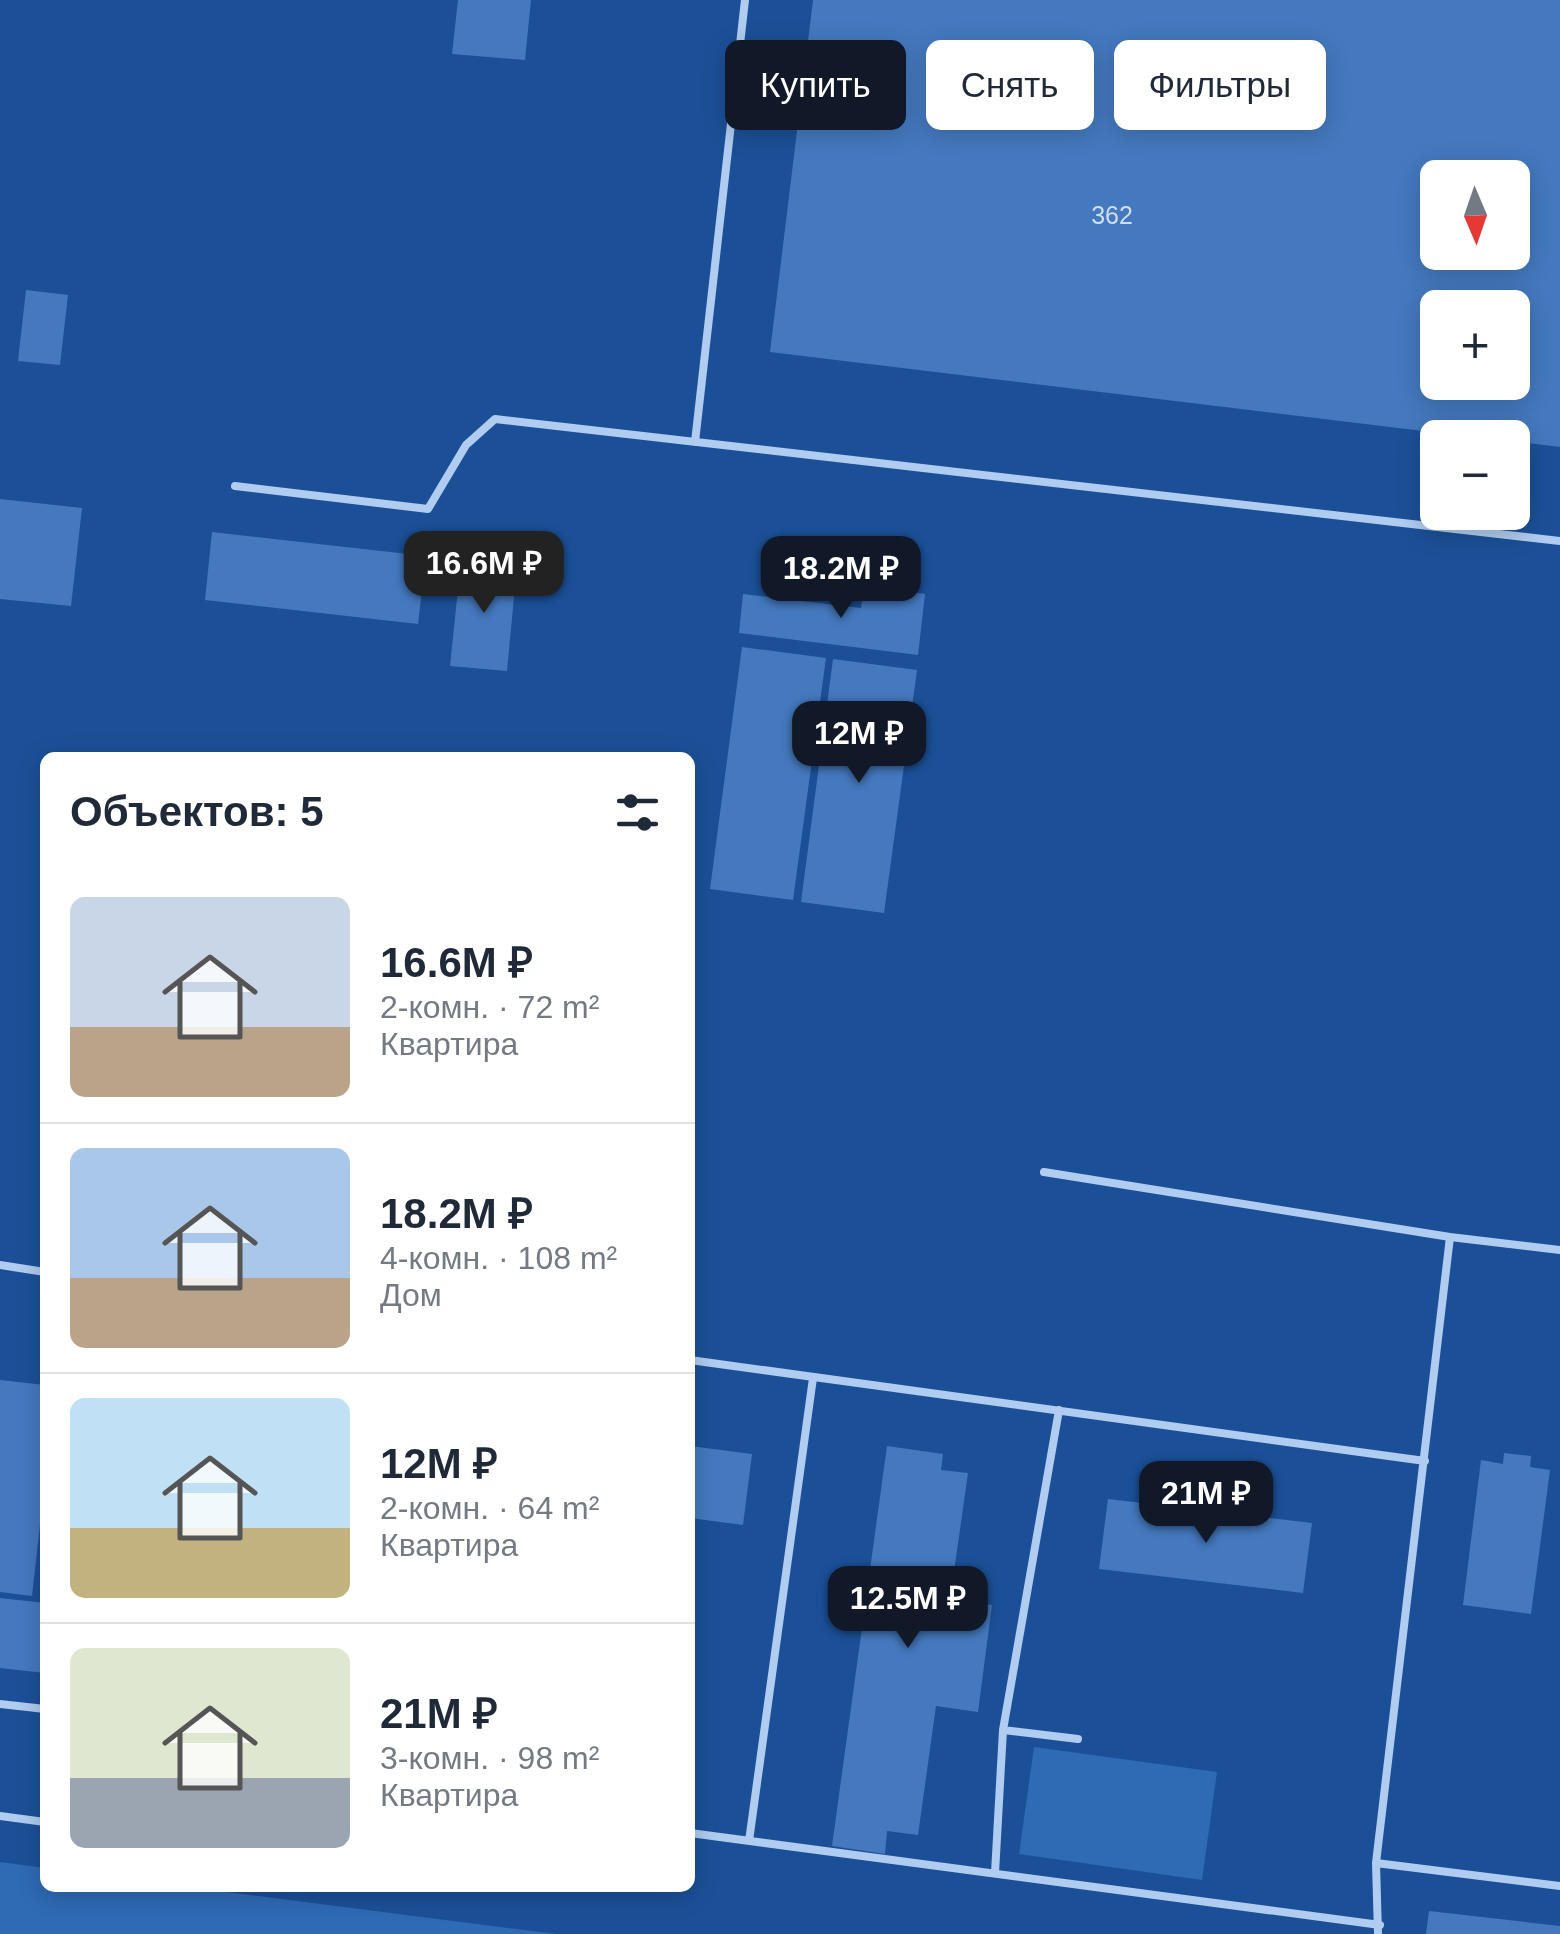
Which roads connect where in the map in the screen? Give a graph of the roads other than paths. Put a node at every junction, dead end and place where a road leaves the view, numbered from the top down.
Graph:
1 (746, 0) edge
2 (695, 442) junction
3 (234, 486) dead end
4 (1560, 541) edge
5 (1044, 1172) dead end
6 (1450, 1237) junction
7 (1560, 1250) edge
8 (0, 1265) edge
9 (40, 1271) edge
10 (695, 1361) edge
11 (814, 1378) junction
12 (1058, 1410) junction
13 (1424, 1461) junction
14 (0, 1704) edge
15 (40, 1708) edge
16 (1003, 1730) junction
17 (1078, 1739) dead end
18 (0, 1816) edge
19 (40, 1821) edge
20 (695, 1834) edge
21 (750, 1841) junction
22 (1376, 1863) junction
23 (995, 1873) junction
24 (1560, 1886) edge
25 (1379, 1930) edge

1 - 2 lane
2 - 3 lane
2 - 4 lane
5 - 6 lane
6 - 7 lane
6 - 13 lane
8 - 9 lane
10 - 11 lane
11 - 12 lane
11 - 21 lane
12 - 13 lane
12 - 16 lane
13 - 22 lane
14 - 15 lane
16 - 17 lane
16 - 23 lane
18 - 19 lane
20 - 21 lane
21 - 23 lane
22 - 24 lane
22 - 25 lane
23 - 25 lane

